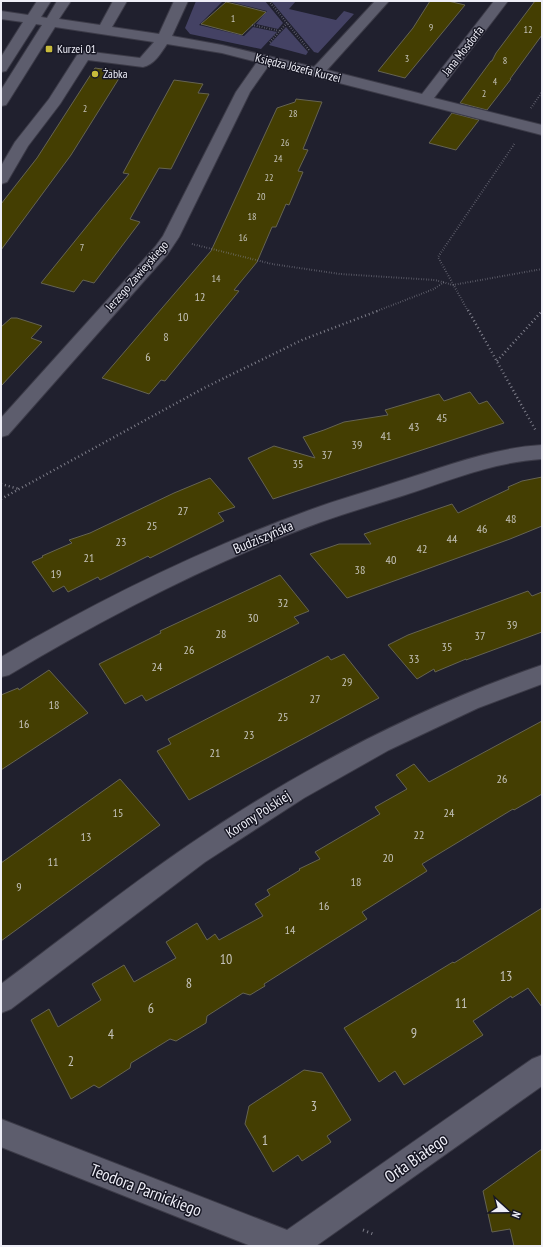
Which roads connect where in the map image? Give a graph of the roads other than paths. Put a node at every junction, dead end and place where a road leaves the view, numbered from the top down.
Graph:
1 (44, 1) edge
2 (64, 1) edge
3 (120, 1) edge
4 (181, 1) edge
5 (382, 1) edge
6 (501, 1) edge
7 (1, 15) edge
8 (31, 20) junction
9 (51, 22) junction
10 (104, 30) junction
11 (162, 39) junction
12 (266, 59) junction
13 (1, 68) edge
14 (317, 72) junction
15 (425, 100) junction
16 (1, 102) edge
17 (542, 130) edge
18 (1, 179) edge
19 (1, 430) edge
20 (540, 444) edge
21 (1, 668) edge
22 (542, 674) edge
23 (1, 1000) edge
24 (542, 1070) edge
25 (1, 1133) edge
26 (290, 1246) edge

1 - 8 street
2 - 9 street
3 - 10 street
4 - 11 street
5 - 14 street
6 - 15 street, Jana Mosdorfa
7 - 8 street, Księdza Józefa Kurzei
8 - 9 street, Księdza Józefa Kurzei
8 - 13 street
9 - 10 street, Księdza Józefa Kurzei
9 - 16 street
10 - 11 street, Księdza Józefa Kurzei
11 - 12 street, Księdza Józefa Kurzei
11 - 18 street
12 - 14 street, Księdza Józefa Kurzei
12 - 19 street, Jerzego Zawieyskiego
14 - 15 street, Księdza Józefa Kurzei
15 - 17 street, Księdza Józefa Kurzei
20 - 21 street, Budziszyńska
22 - 23 street, Korony Polskiej
24 - 26 street, Orła Białego
25 - 26 street, Teodora Parnickiego

